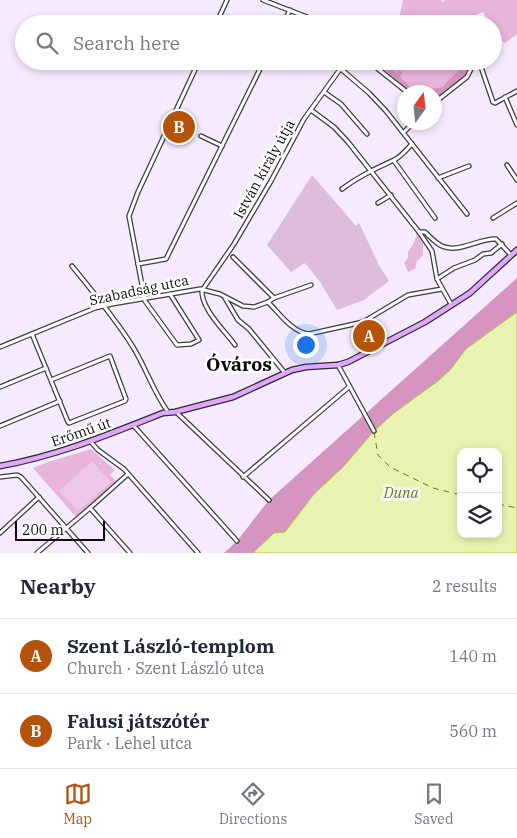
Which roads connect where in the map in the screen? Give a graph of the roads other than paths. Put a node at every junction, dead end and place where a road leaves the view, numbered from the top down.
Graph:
1 (227, 0) edge
2 (263, 0) edge
3 (290, 10) junction
4 (220, 15) edge
5 (288, 15) edge
6 (302, 15) edge
7 (195, 70) edge
8 (260, 70) edge
9 (340, 70) edge
10 (342, 70) edge
11 (379, 70) edge
12 (470, 70) edge
13 (482, 70) edge
14 (398, 85) edge
15 (517, 91) edge
16 (324, 92) junction
17 (442, 96) edge
18 (505, 97) junction
19 (311, 110) junction
20 (517, 123) edge
21 (404, 132) joint
22 (367, 134) dead end
23 (201, 136) dead end
24 (412, 144) junction
25 (222, 146) junction
26 (394, 161) junction
27 (507, 164) dead end
28 (469, 166) dead end
29 (371, 170) junction
30 (438, 178) junction
31 (517, 180) edge
32 (342, 188) dead end
33 (391, 195) junction
34 (517, 203) edge
35 (378, 204) dead end
36 (467, 214) dead end
37 (435, 218) dead end
38 (493, 218) dead end
39 (419, 232) junction
40 (502, 244) junction
41 (517, 250) edge
42 (511, 255) junction
43 (233, 257) dead end
44 (138, 264) junction
45 (72, 266) dead end
46 (437, 279) junction
47 (311, 285) dead end
48 (202, 289) junction
49 (442, 289) junction
50 (170, 294) junction
51 (225, 296) junction
52 (144, 298) junction
53 (274, 298) junction
54 (268, 302) junction
55 (451, 304) junction
56 (103, 306) junction
57 (32, 334) junction
58 (235, 346) dead end
59 (0, 347) edge
60 (338, 366) junction
61 (46, 368) junction
62 (285, 373) junction
63 (51, 380) junction
64 (0, 387) edge
65 (348, 387) junction
66 (60, 401) junction
67 (168, 412) junction
68 (175, 412) junction
69 (133, 425) junction
70 (0, 426) edge
71 (374, 431) dead end
72 (90, 442) junction
73 (0, 466) edge
74 (128, 474) junction
75 (0, 477) edge
76 (244, 477) junction
77 (39, 496) junction
78 (269, 500) dead end
79 (90, 508) junction
80 (65, 528) junction
81 (0, 533) edge
82 (237, 541) dead end
83 (42, 551) edge
84 (37, 553) edge
85 (88, 553) edge
86 (130, 553) edge
87 (198, 553) edge

1 - 4 street
2 - 3 street
3 - 5 street
3 - 6 street
7 - 44 street
8 - 25 street
9 - 16 street, István király útja
10 - 21 street
11 - 14 street
12 - 17 street
13 - 18 street
15 - 18 street
16 - 19 street, István király útja
16 - 22 street
18 - 20 street
19 - 29 street
19 - 48 street, István király útja
21 - 24 street
23 - 25 street
24 - 26 street
24 - 30 street
25 - 44 street
26 - 29 street
26 - 37 street
27 - 31 street
28 - 30 street
29 - 32 street
29 - 33 street
30 - 36 street
33 - 35 street
33 - 39 street
34 - 38 street
39 - 40 street
39 - 46 street
40 - 42 street
40 - 46 street
41 - 42 street
42 - 55 street
43 - 53 street
44 - 52 street
45 - 56 street
46 - 49 street
47 - 53 street, Szabadság utca
48 - 50 street, Szabadság utca
48 - 51 street, Szabadság utca
48 - 58 street
49 - 54 street
49 - 55 street
50 - 52 street, Szabadság utca
50 - 52 street
51 - 54 street, Szabadság utca
51 - 62 street
52 - 56 street, Szabadság utca
53 - 54 street, Szabadság utca
55 - 60 street
56 - 57 street, Szabadság utca
56 - 67 street
57 - 59 street, Szabadság utca
57 - 61 street
60 - 62 street
60 - 65 street
61 - 63 street
61 - 64 street
62 - 68 street
63 - 66 street
63 - 66 street
65 - 71 street
65 - 76 street
66 - 70 street
67 - 68 street
67 - 69 street, Erőmű út
68 - 76 street
69 - 72 street, Erőmű út
69 - 82 street
72 - 73 street, Erőmű út
72 - 74 street
74 - 79 street
74 - 87 street
75 - 77 street
76 - 78 street
77 - 80 street
77 - 81 street
79 - 80 street
79 - 86 street
80 - 83 street
80 - 85 street
83 - 84 street

